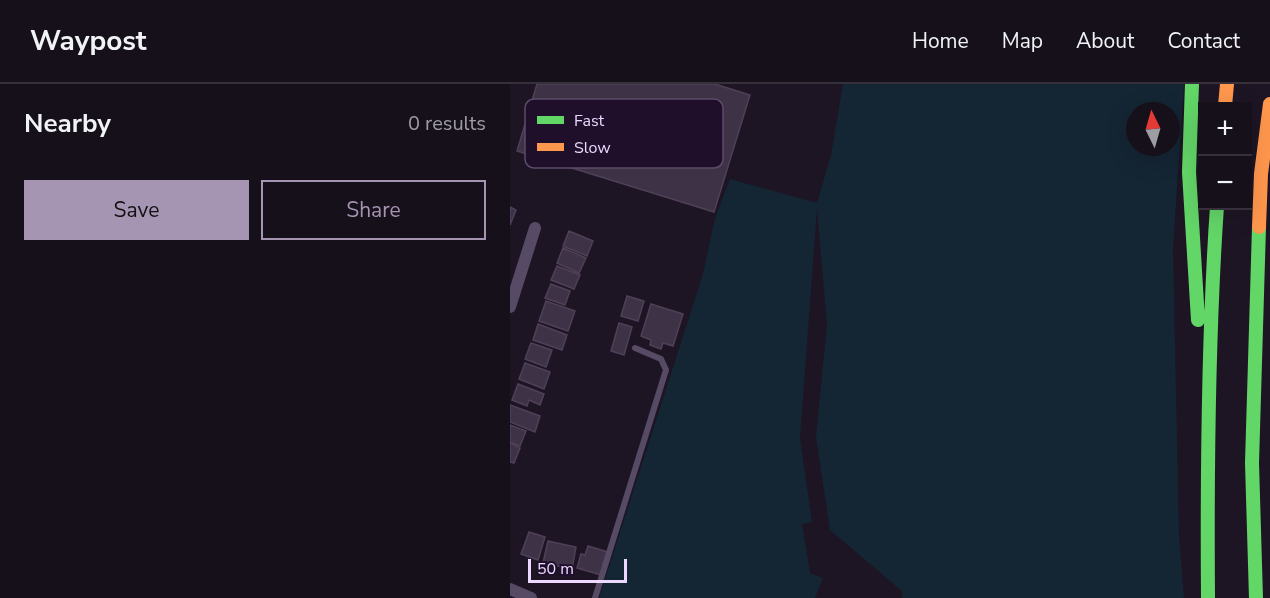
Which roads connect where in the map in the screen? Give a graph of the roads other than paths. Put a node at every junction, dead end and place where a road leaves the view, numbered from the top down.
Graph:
1 (1192, 84) edge
2 (1227, 84) edge
3 (1225, 102) edge
4 (1270, 104) edge
5 (1217, 210) edge
6 (535, 228) dead end
7 (1270, 299) edge
8 (510, 307) edge
9 (635, 348) dead end
10 (1254, 400) junction
11 (1207, 442) junction
12 (510, 589) edge
13 (531, 598) edge
14 (595, 598) edge
15 (1208, 598) edge
16 (1256, 598) edge

1 - 11 highway
2 - 3 highway
4 - 10 highway
5 - 11 highway
6 - 8 street
7 - 10 highway
9 - 14 lane
10 - 16 highway
11 - 15 highway
12 - 13 street

